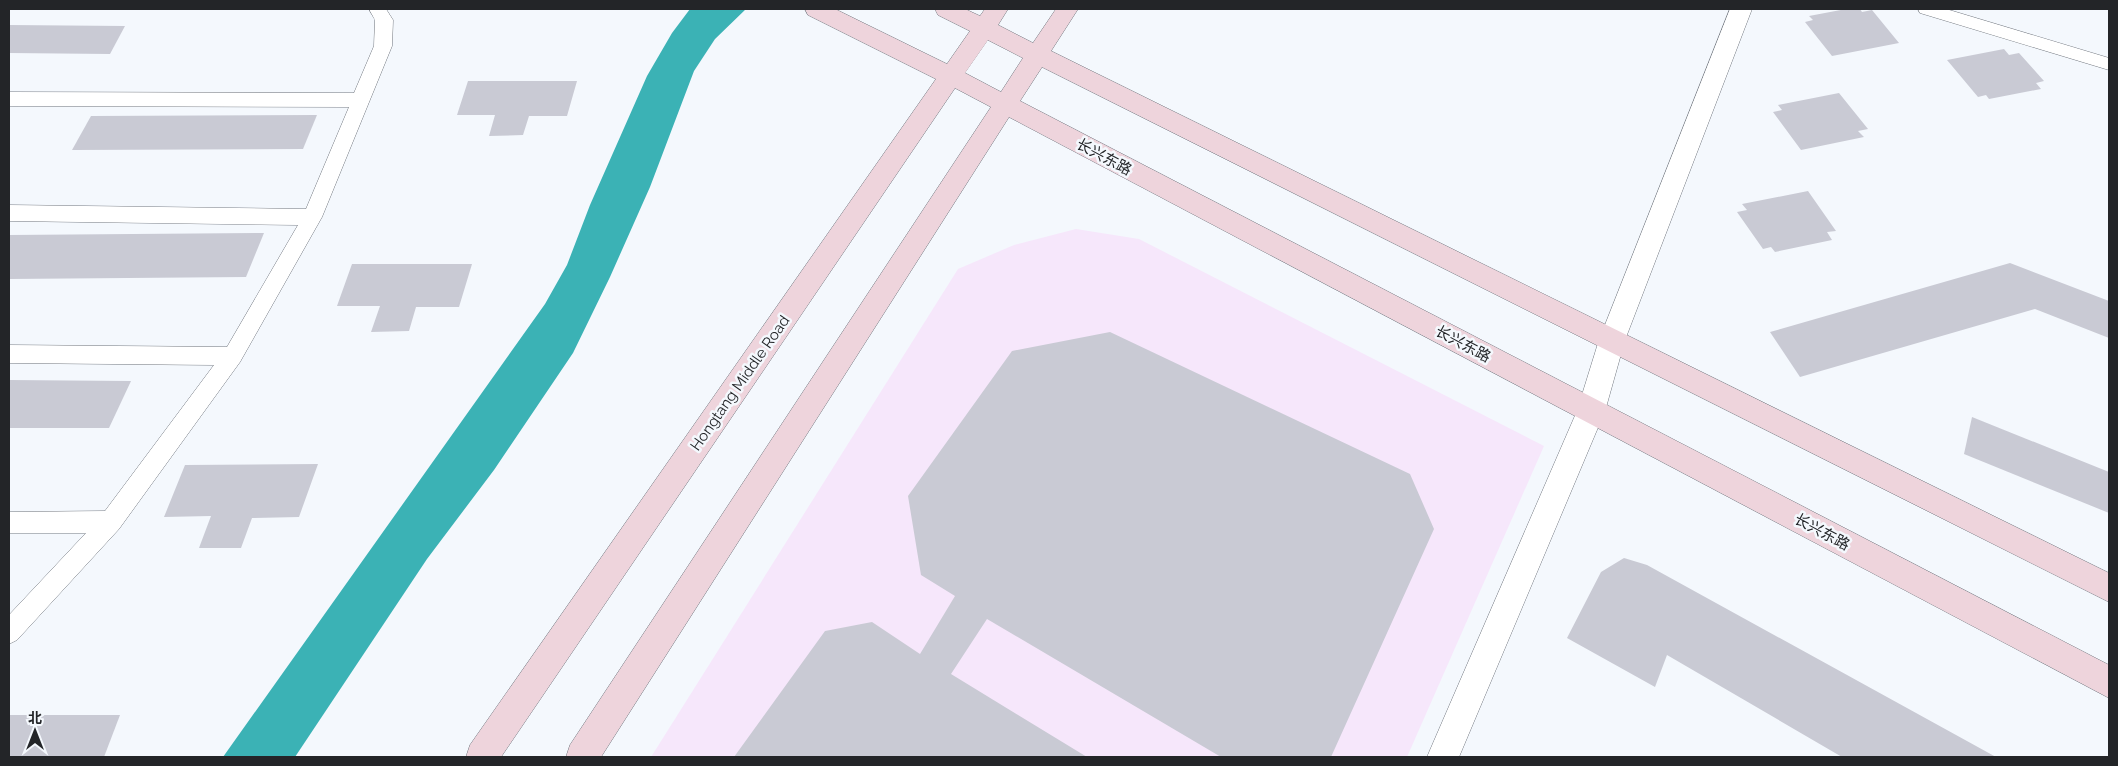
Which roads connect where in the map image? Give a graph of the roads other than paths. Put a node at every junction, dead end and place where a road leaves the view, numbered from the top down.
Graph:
1 (378, 9) edge
2 (816, 9) edge
3 (946, 9) edge
4 (1067, 9) edge
5 (1741, 9) edge
6 (1926, 9) edge
7 (991, 18) edge
8 (1038, 54) junction
9 (2109, 64) edge
10 (951, 76) junction
11 (9, 99) edge
12 (360, 100) junction
13 (1005, 104) junction
14 (9, 213) edge
15 (312, 217) junction
16 (1612, 340) junction
17 (9, 354) edge
18 (232, 356) junction
19 (1591, 411) junction
20 (9, 522) edge
21 (111, 522) junction
22 (2109, 588) edge
23 (9, 632) edge
24 (2109, 682) edge
25 (482, 757) edge
26 (582, 757) edge
27 (1443, 757) edge

1 - 12 lane
2 - 10 main road, 长兴东路
3 - 7 main road
4 - 8 main road
5 - 16 street
6 - 9 lane
7 - 8 main road
7 - 10 main road, Hongtang Middle Road
8 - 13 main road
8 - 16 main road
10 - 13 main road, 长兴东路
10 - 25 main road, Hongtang Middle Road
11 - 12 lane
12 - 15 lane
13 - 19 main road, 长兴东路
13 - 26 main road
14 - 15 lane
15 - 18 lane
16 - 19 street
16 - 22 main road
17 - 18 lane
18 - 21 lane
19 - 24 main road, 长兴东路
19 - 27 street
20 - 21 lane
21 - 23 lane

